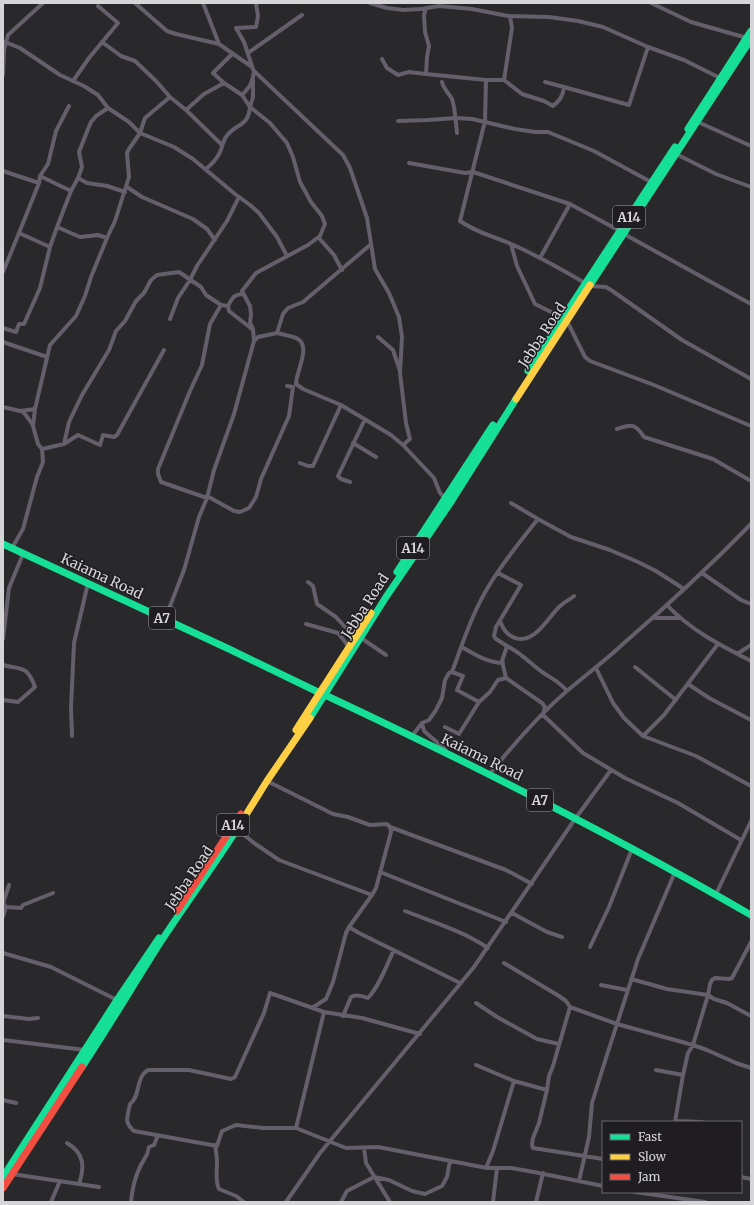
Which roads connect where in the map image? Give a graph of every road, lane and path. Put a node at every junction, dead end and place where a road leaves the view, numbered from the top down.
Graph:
1 (43, 3) edge
2 (135, 3) edge
3 (203, 3) edge
4 (256, 3) edge
5 (370, 3) edge
6 (652, 3) edge
7 (98, 6) dead end
8 (426, 8) junction
9 (302, 15) dead end
10 (510, 16) junction
11 (751, 31) edge
12 (3, 32) edge
13 (8, 34) junction
14 (749, 38) edge
15 (5, 42) junction
16 (102, 42) junction
17 (219, 44) junction
18 (648, 47) junction
19 (248, 53) junction
20 (232, 54) junction
21 (382, 59) dead end
22 (253, 69) junction
23 (426, 74) junction
24 (3, 75) edge
25 (720, 78) junction
26 (253, 80) junction
27 (486, 80) junction
28 (504, 80) junction
29 (73, 81) junction
30 (442, 82) dead end
31 (545, 82) dead end
32 (224, 83) junction
33 (564, 87) junction
34 (242, 95) junction
35 (170, 97) junction
36 (69, 106) dead end
37 (250, 107) junction
38 (108, 108) junction
39 (186, 110) junction
40 (456, 118) junction
41 (398, 121) dead end
42 (485, 121) junction
43 (698, 122) junction
44 (140, 133) junction
45 (457, 133) dead end
46 (222, 145) junction
47 (751, 146) edge
48 (676, 154) junction
49 (408, 163) dead end
50 (206, 169) junction
51 (3, 171) edge
52 (473, 172) junction
53 (40, 176) junction
54 (78, 178) junction
55 (39, 182) junction
56 (651, 182) junction
57 (751, 188) edge
58 (126, 190) junction
59 (71, 191) junction
60 (240, 197) junction
61 (570, 204) junction
62 (57, 227) junction
63 (622, 232) junction
64 (19, 233) junction
65 (107, 238) junction
66 (318, 238) junction
67 (215, 240) junction
68 (511, 244) junction
69 (370, 245) junction
70 (50, 247) junction
71 (287, 256) junction
72 (540, 258) junction
73 (342, 270) junction
74 (3, 272) edge
75 (190, 280) junction
76 (587, 284) junction
77 (244, 294) junction
78 (750, 302) edge
79 (221, 305) junction
80 (228, 306) junction
81 (170, 319) dead end
82 (565, 319) junction
83 (3, 328) edge
84 (253, 329) junction
85 (277, 333) junction
86 (378, 337) dead end
87 (254, 341) junction
88 (3, 342) edge
89 (164, 350) dead end
90 (401, 350) junction
91 (395, 356) junction
92 (47, 357) junction
93 (400, 373) junction
94 (751, 379) edge
95 (288, 386) dead end
96 (341, 405) junction
97 (3, 406) edge
98 (35, 409) junction
99 (20, 411) junction
100 (365, 419) junction
101 (33, 426) junction
102 (751, 426) edge
103 (617, 429) dead end
104 (353, 443) junction
105 (64, 444) junction
106 (403, 445) junction
107 (42, 450) junction
108 (376, 457) dead end
109 (300, 463) dead end
110 (751, 481) edge
111 (350, 482) dead end
112 (207, 497) junction
113 (446, 498) junction
114 (511, 504) dead end
115 (538, 519) junction
116 (751, 524) edge
117 (3, 544) edge
118 (12, 548) junction
119 (23, 554) junction
120 (702, 573) junction
121 (498, 574) junction
122 (308, 582) dead end
123 (88, 583) junction
124 (684, 589) junction
125 (574, 596) dead end
126 (751, 604) edge
127 (667, 605) junction
128 (652, 618) junction
129 (679, 618) junction
130 (165, 619) junction
131 (500, 621) junction
132 (306, 624) dead end
133 (359, 635) junction
134 (3, 639) edge
135 (718, 644) junction
136 (751, 645) edge
137 (506, 646) junction
138 (349, 647) junction
139 (462, 647) junction
140 (737, 654) junction
141 (386, 655) dead end
142 (751, 662) edge
143 (503, 663) junction
144 (3, 665) edge
145 (635, 667) dead end
146 (596, 668) junction
147 (452, 672) junction
148 (506, 678) junction
149 (688, 684) junction
150 (567, 691) junction
151 (322, 694) junction
152 (3, 700) edge
153 (676, 700) junction
154 (478, 702) junction
155 (543, 715) junction
156 (751, 720) edge
157 (422, 724) junction
158 (445, 728) dead end
159 (72, 736) dead end
160 (412, 736) junction
161 (643, 736) junction
162 (447, 754) junction
163 (611, 770) junction
164 (489, 774) junction
165 (267, 781) junction
166 (751, 786) edge
167 (576, 819) junction
168 (751, 821) edge
169 (390, 827) junction
170 (237, 829) junction
171 (741, 840) junction
172 (632, 849) junction
173 (380, 872) junction
174 (675, 872) junction
175 (532, 884) junction
176 (8, 886) dead end
177 (53, 892) dead end
178 (716, 894) junction
179 (372, 895) junction
180 (6, 907) junction
181 (405, 911) dead end
182 (512, 913) junction
183 (751, 915) edge
184 (3, 917) edge
185 (506, 922) junction
186 (349, 927) junction
187 (562, 937) dead end
188 (751, 942) edge
189 (590, 947) dead end
190 (488, 948) junction
191 (394, 950) junction
192 (3, 953) edge
193 (504, 963) dead end
194 (631, 979) junction
195 (460, 983) junction
196 (601, 985) dead end
197 (627, 990) junction
198 (708, 995) junction
199 (117, 1000) junction
200 (476, 1003) dead end
201 (570, 1007) junction
202 (312, 1008) junction
203 (324, 1012) junction
204 (3, 1016) edge
205 (343, 1016) junction
206 (751, 1016) edge
207 (38, 1018) dead end
208 (617, 1024) junction
209 (420, 1034) junction
210 (3, 1040) edge
211 (559, 1044) junction
212 (693, 1045) junction
213 (85, 1050) junction
214 (476, 1065) dead end
215 (751, 1068) edge
216 (656, 1070) dead end
217 (683, 1075) junction
218 (514, 1081) junction
219 (547, 1090) junction
220 (3, 1100) edge
221 (16, 1103) dead end
222 (676, 1121) edge
223 (296, 1128) junction
224 (158, 1135) junction
225 (330, 1141) junction
226 (67, 1143) dead end
227 (215, 1145) junction
228 (364, 1148) junction
229 (585, 1157) junction
230 (602, 1159) edge
231 (450, 1161) junction
232 (486, 1168) junction
233 (497, 1168) junction
234 (543, 1173) junction
235 (12, 1174) junction
236 (3, 1177) edge
237 (374, 1177) junction
238 (60, 1181) junction
239 (579, 1181) junction
240 (80, 1184) junction
241 (602, 1186) edge
242 (99, 1187) dead end
243 (3, 1188) edge
244 (642, 1193) edge
245 (51, 1202) edge
246 (131, 1202) edge
247 (244, 1202) edge
248 (286, 1202) edge
249 (342, 1202) edge
250 (390, 1202) edge
251 (493, 1202) edge
252 (536, 1202) edge
253 (705, 1202) edge

1 - 13 street
2 - 17 street
3 - 17 street
4 - 19 street
5 - 8 street
6 - 14 street
7 - 16 street
8 - 10 street
8 - 23 street
9 - 19 street
10 - 18 street
10 - 28 street
11 - 14 highway, Jebba Road / A14
12 - 13 street
13 - 15 street
14 - 25 highway, Jebba Road / A14
14 - 43 highway, Jebba Road / A14
15 - 24 street
15 - 29 street
16 - 29 street
16 - 35 street
17 - 20 street
18 - 25 street
18 - 33 street
19 - 22 street
20 - 22 street
20 - 32 street
21 - 23 street
22 - 26 street
22 - 69 street
23 - 27 street
25 - 56 highway, Jebba Road / A14
26 - 34 street
26 - 37 street
27 - 28 street
27 - 42 street
28 - 33 street
29 - 38 street
30 - 40 street
31 - 33 street
32 - 34 street
32 - 39 street
34 - 37 street
35 - 39 street
35 - 44 street
36 - 53 street
37 - 46 street
37 - 66 street
38 - 44 street
38 - 54 street
39 - 46 street
40 - 41 street
40 - 42 street
40 - 45 street
42 - 52 street
42 - 56 street
43 - 47 street
43 - 48 highway, Jebba Road / A14
44 - 50 street
44 - 58 street
46 - 50 street
48 - 57 street
48 - 63 highway, Jebba Road / A14
49 - 52 street
50 - 60 street
51 - 55 street
52 - 61 street
52 - 68 street
53 - 55 street
53 - 59 street
54 - 58 street
54 - 59 street
55 - 64 street
56 - 63 highway, Jebba Road / A14
58 - 65 street
58 - 67 street
59 - 62 street
60 - 67 street
60 - 71 street
61 - 63 street
61 - 72 street
62 - 65 street
62 - 70 street
63 - 76 highway, Jebba Road / A14
63 - 78 street
64 - 70 street
64 - 74 street
65 - 92 street
66 - 71 street
66 - 73 street
67 - 75 street
68 - 72 street
68 - 82 street
69 - 73 street
69 - 90 street
70 - 83 street
71 - 77 street
72 - 76 street
73 - 85 street
75 - 79 street
75 - 81 street
75 - 105 street
76 - 82 highway, Jebba Road / A14
76 - 94 street
77 - 80 street
77 - 84 street
79 - 80 street
79 - 112 street
80 - 84 street
82 - 102 street
82 - 113 highway, Jebba Road / A14
82 - 133 highway, Jebba Road / A14
84 - 87 street
85 - 87 street
85 - 96 street
86 - 91 street
87 - 112 street
88 - 92 street
89 - 105 street
90 - 91 street
90 - 93 street
91 - 93 street
92 - 98 street
93 - 106 street
95 - 112 street
96 - 100 street
96 - 109 street
97 - 99 street
98 - 99 street
98 - 101 street
99 - 101 street
100 - 104 street
100 - 106 street
101 - 107 street
103 - 110 street
104 - 108 street
104 - 111 street
105 - 107 street
106 - 113 street
107 - 118 street
112 - 130 street
113 - 133 highway, Jebba Road / A14
114 - 115 street
115 - 121 street
115 - 124 street
116 - 120 street
117 - 118 highway, Kaiama Road / A7
118 - 119 highway, Kaiama Road / A7
119 - 123 highway, Kaiama Road / A7
119 - 134 street
120 - 124 street
120 - 126 street
121 - 131 street
121 - 139 street
122 - 133 street
123 - 130 highway, Kaiama Road / A7
123 - 159 street
124 - 127 street
125 - 131 street
127 - 128 street
127 - 129 street
128 - 129 street
128 - 146 street
129 - 135 street
130 - 151 highway, Kaiama Road / A7
131 - 137 street
132 - 138 street
133 - 138 highway, Jebba Road / A14
133 - 141 street
133 - 151 highway, Jebba Road / A14
135 - 140 street
135 - 149 street
136 - 140 street
137 - 143 street
137 - 150 street
138 - 151 highway, Jebba Road / A14
139 - 143 street
139 - 147 street
140 - 142 street
143 - 148 street
144 - 152 street
145 - 153 street
146 - 150 street
146 - 161 street
147 - 154 street
147 - 157 street
148 - 154 street
148 - 155 street
149 - 153 street
149 - 156 street
150 - 155 street
151 - 160 highway, Kaiama Road / A7
151 - 165 highway, Jebba Road / A14
151 - 199 highway, Jebba Road / A14
153 - 161 street
154 - 158 street
155 - 163 street
155 - 164 street
157 - 160 street
157 - 162 street
160 - 162 highway, Kaiama Road / A7
161 - 166 street
162 - 164 highway, Kaiama Road / A7
163 - 167 street
163 - 171 street
164 - 167 highway, Kaiama Road / A7
165 - 169 street
165 - 170 highway, Jebba Road / A14
167 - 172 highway, Kaiama Road / A7
167 - 175 street
168 - 171 street
169 - 173 street
169 - 175 street
170 - 179 street
170 - 235 highway, Jebba Road / A14
171 - 178 street
172 - 174 highway, Kaiama Road / A7
172 - 189 street
173 - 179 street
173 - 185 street
174 - 178 highway, Kaiama Road / A7
174 - 194 street
175 - 182 street
176 - 180 street
177 - 180 street
178 - 183 highway, Kaiama Road / A7
179 - 186 street
180 - 184 street
181 - 190 street
182 - 185 street
182 - 187 street
185 - 190 street
186 - 191 street
186 - 202 street
188 - 198 street
190 - 195 street
191 - 195 street
191 - 205 street
192 - 199 street
193 - 201 street
194 - 197 street
194 - 198 street
195 - 209 street
196 - 197 street
197 - 208 street
198 - 206 street
198 - 212 street
199 - 213 highway, Jebba Road
200 - 211 street
201 - 208 street
201 - 211 street
202 - 203 street
202 - 224 street
203 - 205 street
203 - 223 street
204 - 207 street
205 - 209 street
208 - 212 street
208 - 229 street
209 - 225 street
210 - 213 street
211 - 219 street
212 - 215 street
212 - 217 street
213 - 236 highway, Jebba Road
214 - 218 street
216 - 217 street
217 - 222 street
218 - 219 street
218 - 232 street
219 - 229 street
220 - 221 street
223 - 225 street
223 - 227 street
224 - 227 street
224 - 246 street
225 - 228 street
225 - 248 street
226 - 240 street
227 - 247 street
228 - 231 street
228 - 237 street
229 - 230 street
229 - 239 street
231 - 232 street
231 - 237 street
232 - 233 street
233 - 234 street
233 - 251 street
234 - 239 street
234 - 252 street
235 - 238 street
235 - 243 highway, Jebba Road / A14
237 - 249 street
237 - 250 street
238 - 240 street
238 - 245 street
239 - 241 street
240 - 242 street
244 - 253 street

